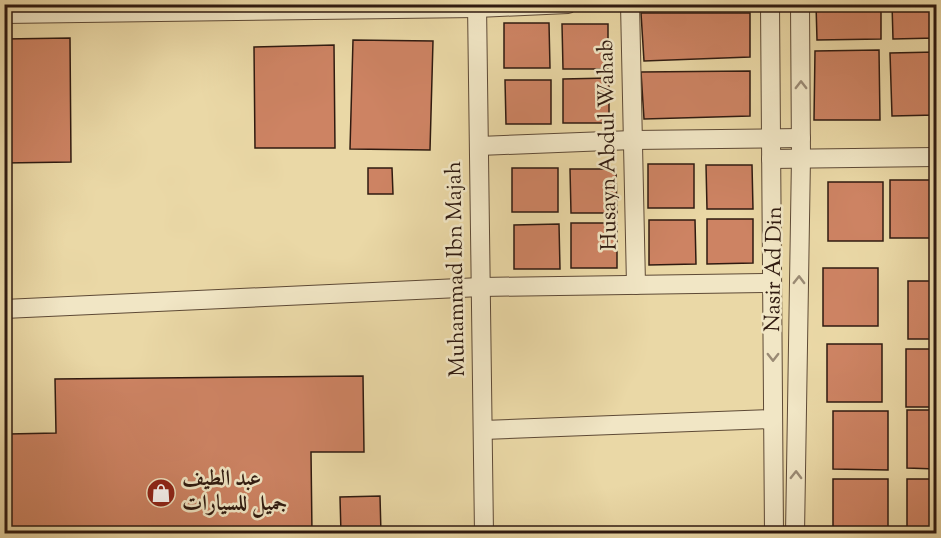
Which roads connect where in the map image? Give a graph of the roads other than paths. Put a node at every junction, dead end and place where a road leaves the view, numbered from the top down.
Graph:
1 (568, 4) edge
2 (630, 4) edge
3 (770, 4) edge
4 (800, 4) edge
5 (475, 6) edge
6 (4, 14) edge
7 (771, 138) junction
8 (801, 138) junction
9 (633, 140) junction
10 (479, 146) junction
11 (801, 157) junction
12 (936, 157) edge
13 (771, 159) junction
14 (772, 283) junction
15 (636, 285) junction
16 (481, 287) junction
17 (4, 309) edge
18 (773, 419) junction
19 (483, 430) junction
20 (484, 534) edge
21 (774, 534) edge
22 (795, 534) edge

1 - 5 street
2 - 9 street, Husayn Abdul Wahab
3 - 7 street, Nasir Ad Din
8 -> 4 street, Nasir Ad Din
5 - 6 street
5 - 10 street, Muhammad Ibn Majah
7 - 8 street
7 - 9 street
7 - 13 street, Nasir Ad Din
8 - 11 street, Nasir Ad Din
9 - 10 street
9 - 15 street, Husayn Abdul Wahab
10 - 16 street, Muhammad Ibn Majah
11 - 12 street
11 - 13 street
22 -> 11 street, Nasir Ad Din
13 - 14 street, Nasir Ad Din
14 - 15 street
14 -> 18 street, Nasir Ad Din
15 - 16 street
16 - 17 street
16 - 19 street, Muhammad Ibn Majah
18 - 19 street
18 - 21 street, Nasir Ad Din
19 - 20 street, Muhammad Ibn Majah

